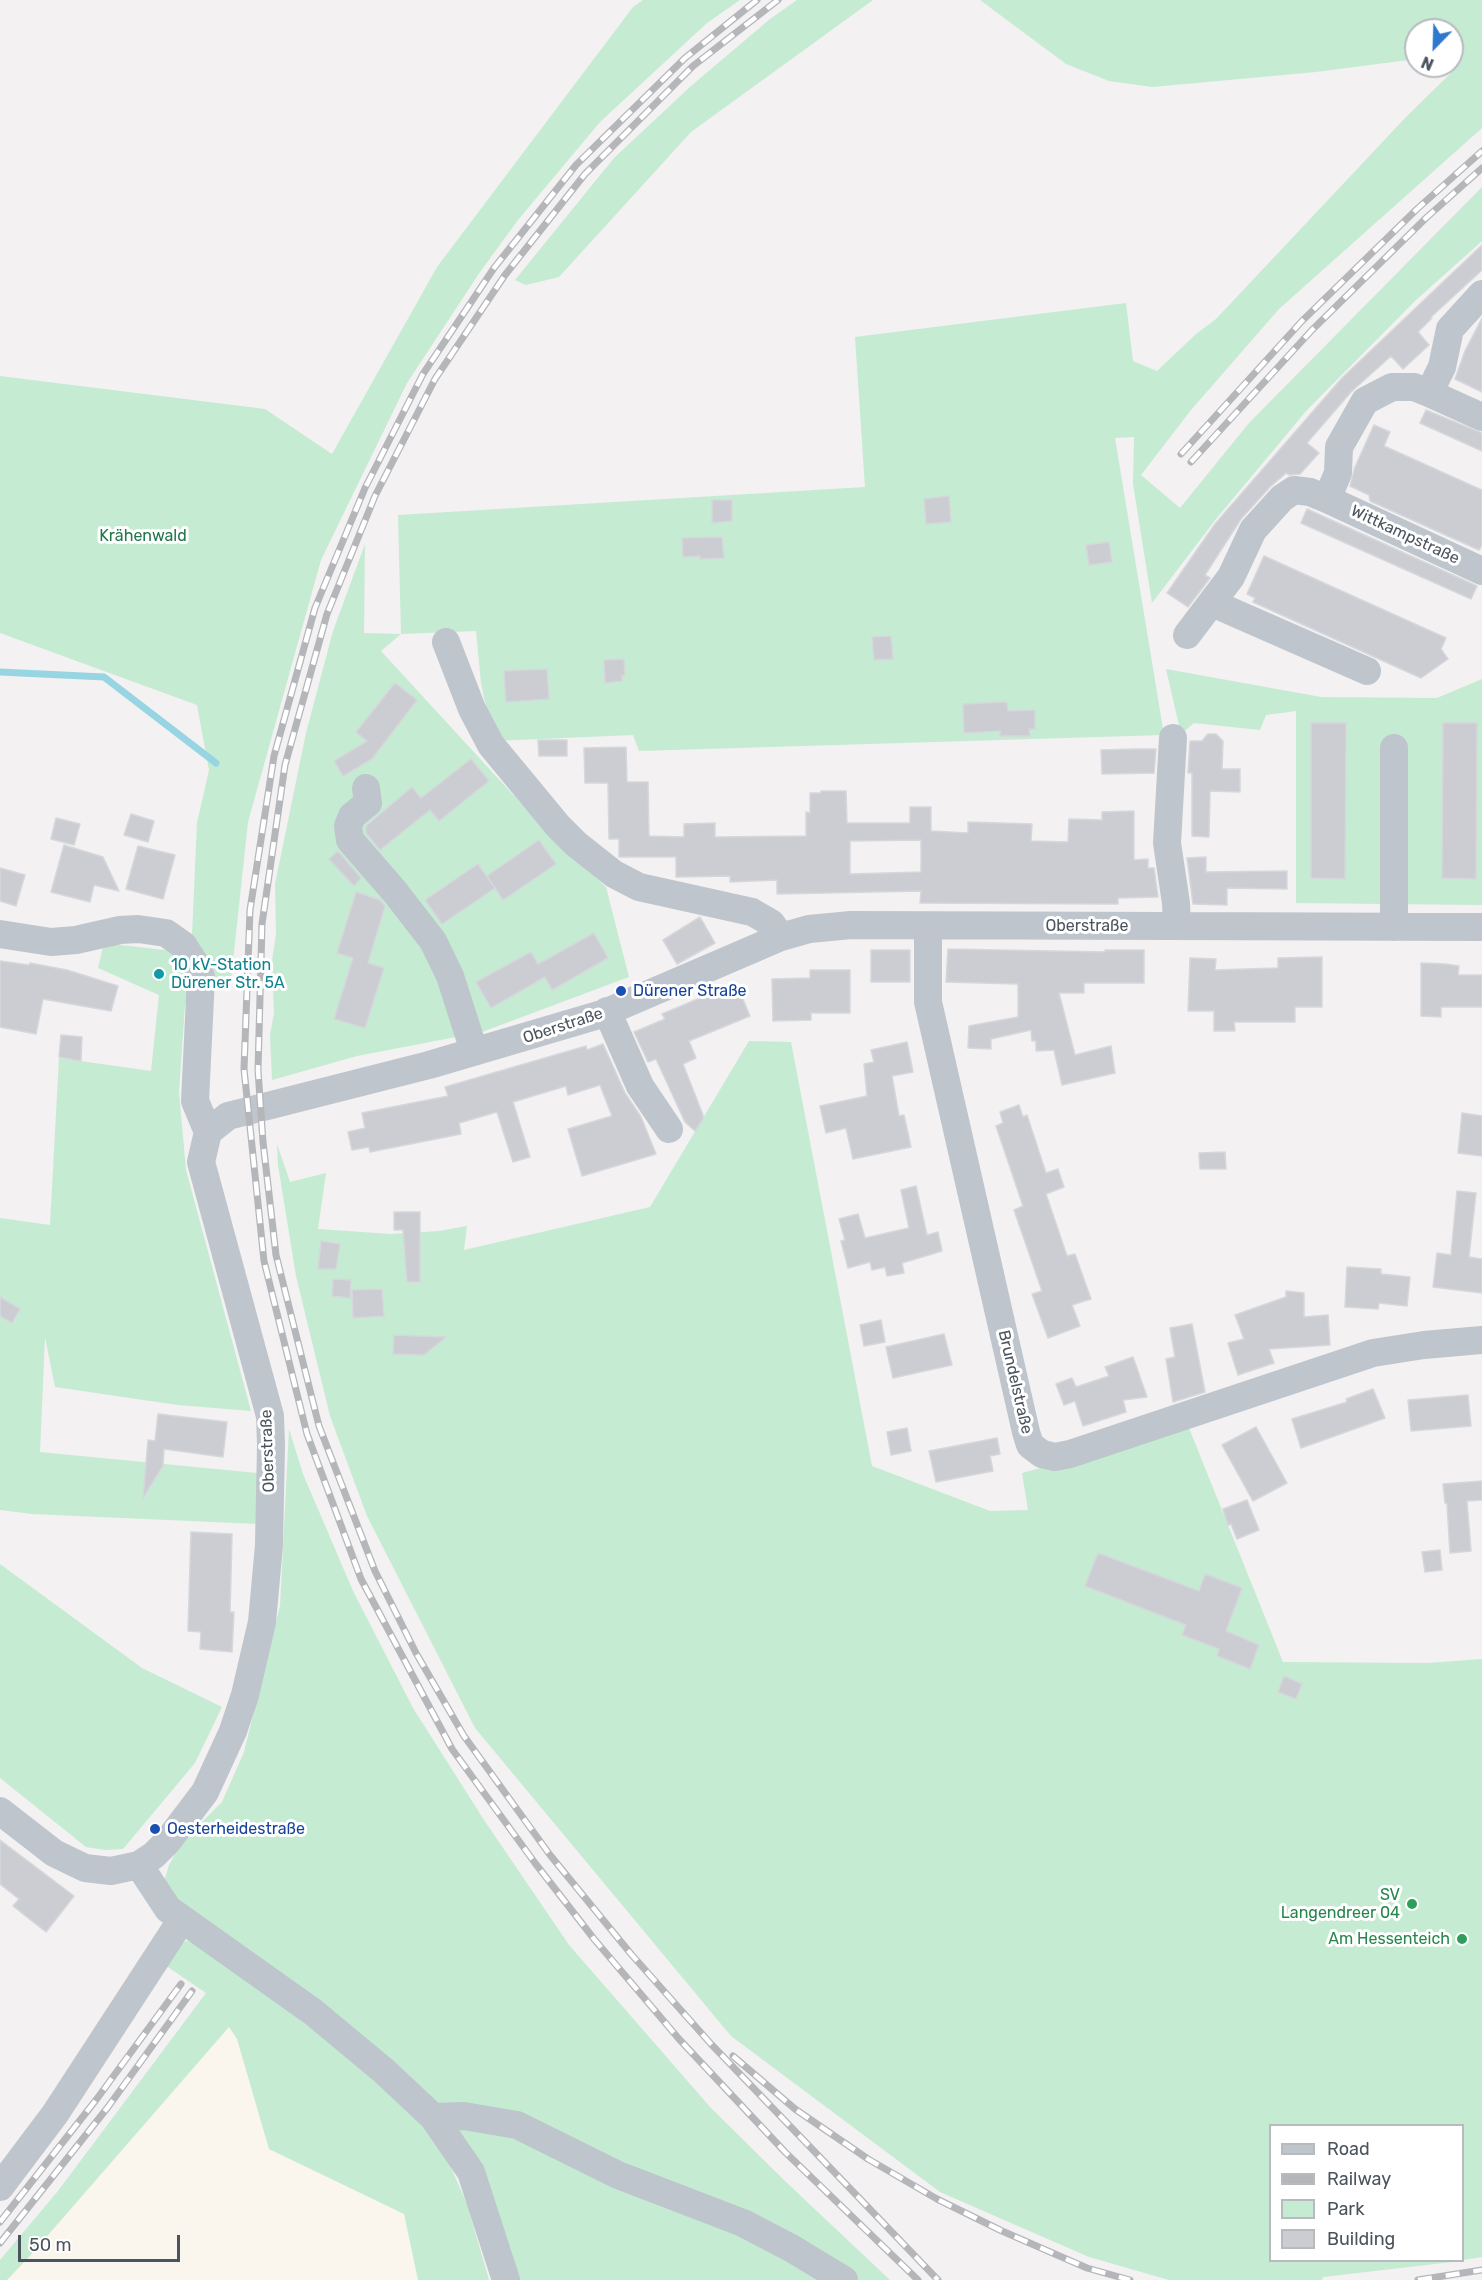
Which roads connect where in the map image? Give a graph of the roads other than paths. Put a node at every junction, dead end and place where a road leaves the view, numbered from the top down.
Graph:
1 (1482, 294) edge
2 (1429, 393) junction
3 (1482, 417) edge
4 (1327, 500) junction
5 (1482, 571) edge
6 (1212, 603) junction
7 (1187, 635) dead end
8 (446, 642) dead end
9 (1367, 671) dead end
10 (1173, 738) dead end
11 (1394, 748) dead end
12 (366, 788) dead end
13 (928, 926) junction
14 (1177, 926) junction
15 (1394, 927) junction
16 (1482, 927) edge
17 (0, 934) edge
18 (781, 937) junction
19 (608, 1011) junction
20 (474, 1052) junction
21 (669, 1129) dead end
22 (208, 1132) junction
23 (1482, 1340) edge
24 (0, 1811) edge
25 (139, 1865) junction
26 (182, 1919) junction
27 (433, 2117) junction
28 (0, 2187) edge
29 (506, 2280) edge
30 (844, 2280) edge

1 - 2 street
2 - 3 street
2 - 4 street
4 - 5 street, Wittkampstraße
4 - 6 street, Wittkampstraße
6 - 7 street, Wittkampstraße
6 - 9 street
8 - 18 street
10 - 14 street
11 - 15 street
12 - 20 street
13 - 14 street, Oberstraße
13 - 18 street, Oberstraße
13 - 23 street, Brundelstraße
14 - 15 street, Oberstraße
15 - 16 street, Oberstraße
17 - 22 street
18 - 19 street, Oberstraße
19 - 20 street, Oberstraße
19 - 21 street
20 - 22 street, Oberstraße
22 - 25 street, Oberstraße
24 - 25 street, Oberstraße
25 - 26 street
26 - 27 street
26 - 28 street
27 - 29 street
27 - 30 street

